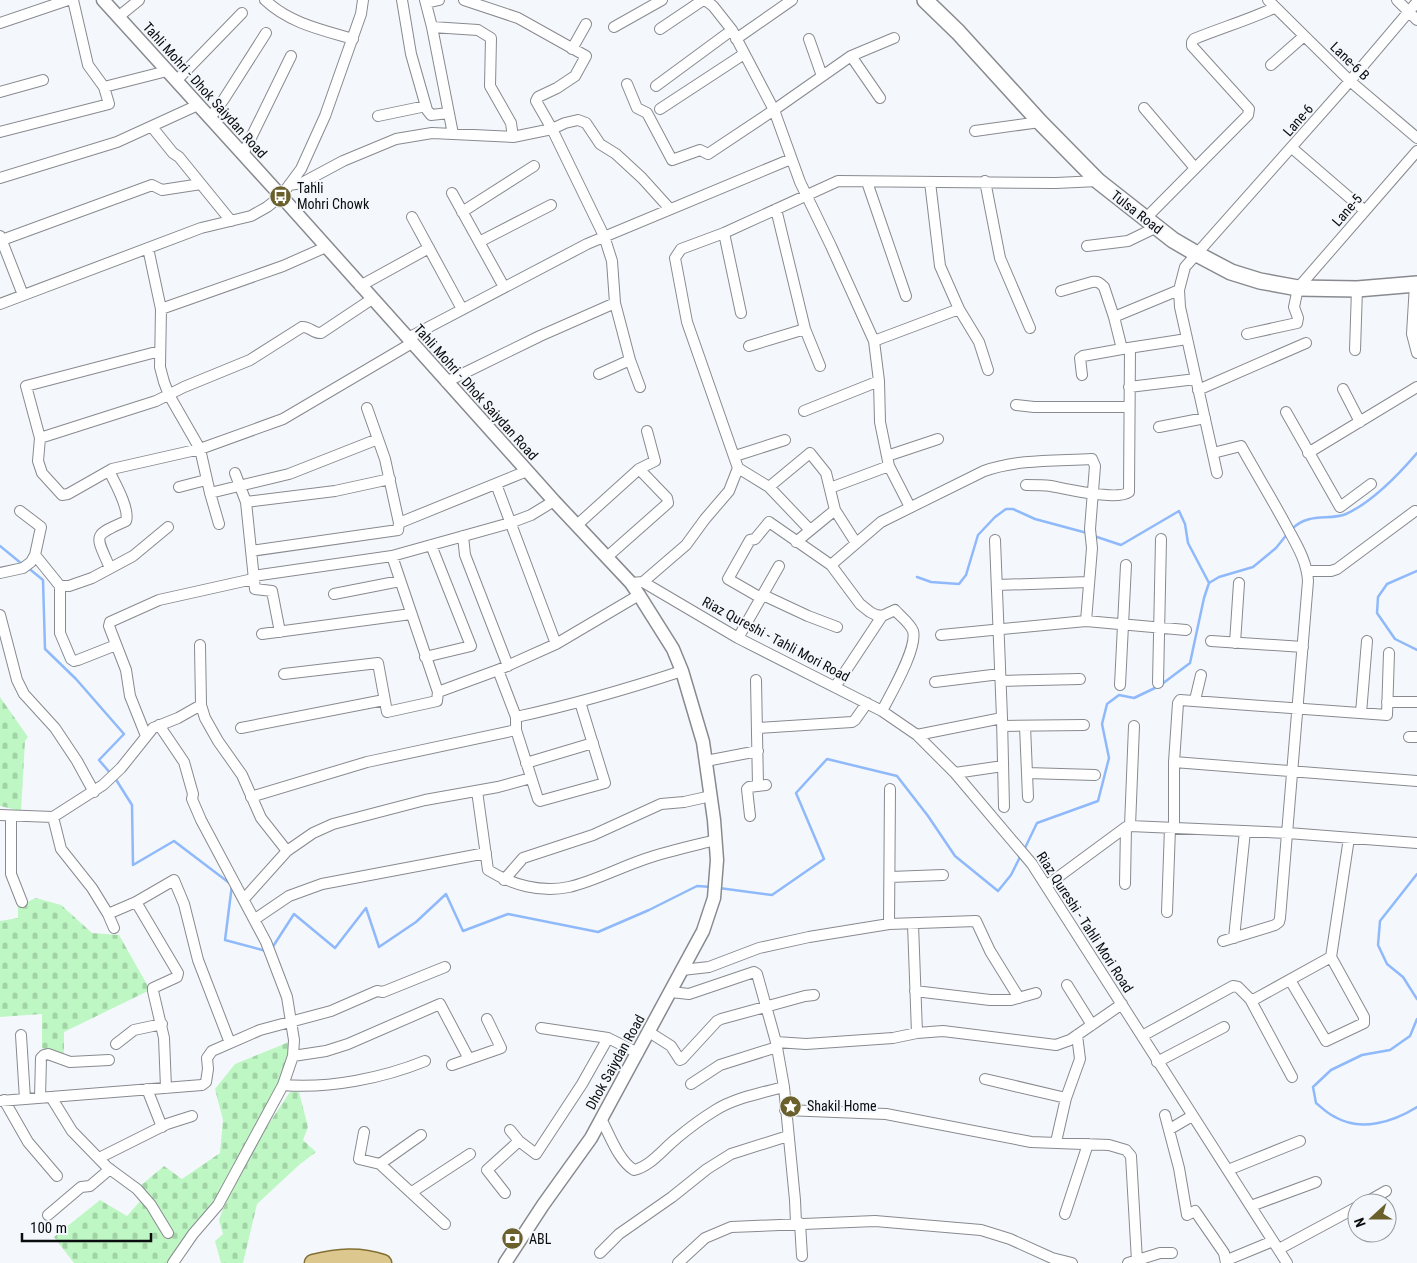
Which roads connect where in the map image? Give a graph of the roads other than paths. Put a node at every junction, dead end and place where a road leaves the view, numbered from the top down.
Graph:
1 (68, 0) edge
2 (73, 0) edge
3 (103, 0) edge
4 (139, 0) edge
5 (265, 0) edge
6 (363, 0) edge
7 (402, 0) edge
8 (439, 0) edge
9 (464, 0) edge
10 (662, 0) edge
11 (704, 0) edge
12 (792, 0) edge
13 (925, 0) edge
14 (1397, 0) edge
15 (425, 2) edge
16 (1417, 2) edge
17 (1271, 4) edge
18 (1409, 11) junction
19 (242, 13) dead end
20 (118, 17) junction
21 (1417, 20) edge
22 (0, 23) edge
23 (586, 24) dead end
24 (614, 27) dead end
25 (432, 28) junction
26 (660, 29) dead end
27 (266, 34) dead end
28 (734, 34) junction
29 (1304, 36) junction
30 (894, 38) dead end
31 (353, 39) junction
32 (809, 39) dead end
33 (572, 49) junction
34 (744, 54) junction
35 (291, 56) dead end
36 (851, 56) junction
37 (1272, 65) dead end
38 (167, 71) junction
39 (822, 76) junction
40 (43, 80) dead end
41 (176, 81) junction
42 (1350, 81) junction
43 (627, 84) dead end
44 (656, 86) dead end
45 (104, 87) junction
46 (0, 92) edge
47 (880, 98) dead end
48 (198, 105) junction
49 (426, 106) junction
50 (1144, 108) dead end
51 (660, 109) dead end
52 (774, 110) junction
53 (449, 113) junction
54 (378, 116) dead end
55 (210, 118) junction
56 (1040, 122) junction
57 (152, 127) junction
58 (552, 129) junction
59 (975, 131) dead end
60 (0, 132) edge
61 (453, 134) junction
62 (513, 137) junction
63 (1417, 138) edge
64 (1292, 148) junction
65 (1417, 151) edge
66 (243, 154) junction
67 (791, 159) junction
68 (534, 166) dead end
69 (1194, 168) junction
70 (0, 178) edge
71 (1098, 181) junction
72 (866, 182) junction
73 (930, 182) junction
74 (985, 182) junction
75 (201, 184) junction
76 (289, 185) junction
77 (452, 194) dead end
78 (805, 194) junction
79 (281, 196) junction
80 (551, 205) dead end
81 (670, 209) junction
82 (776, 209) junction
83 (1365, 210) junction
84 (462, 212) junction
85 (412, 217) dead end
86 (231, 221) junction
87 (1152, 222) junction
88 (724, 233) junction
89 (604, 236) junction
90 (1, 238) edge
91 (479, 242) junction
92 (1087, 246) dead end
93 (326, 247) junction
94 (148, 248) junction
95 (429, 248) junction
96 (1197, 254) junction
97 (1416, 284) edge
98 (360, 286) junction
99 (504, 287) junction
100 (1298, 288) junction
101 (1357, 289) junction
102 (1179, 290) junction
103 (1061, 292) dead end
104 (23, 295) junction
105 (906, 296) dead end
106 (372, 299) junction
107 (615, 303) junction
108 (0, 304) edge
109 (162, 309) junction
110 (462, 309) junction
111 (959, 309) junction
112 (741, 313) dead end
113 (1114, 317) junction
114 (1030, 328) dead end
115 (805, 329) junction
116 (1247, 334) dead end
117 (1187, 339) junction
118 (410, 341) junction
119 (874, 341) junction
120 (1306, 343) dead end
121 (749, 346) dead end
122 (1126, 348) junction
123 (1356, 350) dead end
124 (160, 351) junction
125 (1417, 353) edge
126 (630, 360) junction
127 (820, 366) dead end
128 (988, 370) dead end
129 (598, 374) dead end
130 (1082, 375) dead end
131 (1196, 379) junction
132 (879, 381) junction
133 (446, 382) junction
134 (640, 387) dead end
135 (1129, 387) junction
136 (1417, 387) edge
137 (1343, 389) dead end
138 (1198, 390) junction
139 (169, 394) junction
140 (1016, 405) dead end
141 (1129, 407) junction
142 (367, 408) dead end
143 (804, 411) dead end
144 (1286, 412) dead end
145 (1205, 418) junction
146 (1360, 422) junction
147 (1159, 427) dead end
148 (647, 431) dead end
149 (40, 438) junction
150 (378, 439) junction
151 (938, 439) dead end
152 (785, 440) dead end
153 (200, 450) junction
154 (1214, 453) junction
155 (1308, 453) junction
156 (735, 456) junction
157 (888, 461) junction
158 (738, 468) junction
159 (638, 469) junction
160 (109, 471) junction
161 (527, 471) junction
162 (235, 473) dead end
163 (1217, 473) dead end
164 (390, 479) junction
165 (206, 480) junction
166 (496, 484) junction
167 (1371, 484) dead end
168 (240, 485) junction
169 (1026, 485) dead end
170 (179, 486) dead end
171 (769, 487) junction
172 (830, 488) junction
173 (210, 492) junction
174 (1094, 493) junction
175 (554, 501) junction
176 (246, 502) junction
177 (910, 507) junction
178 (835, 510) junction
179 (20, 511) dead end
180 (1415, 511) dead end
181 (399, 523) junction
182 (510, 523) junction
183 (219, 524) dead end
184 (577, 525) junction
185 (168, 527) dead end
186 (810, 530) junction
187 (462, 536) junction
188 (1161, 539) dead end
189 (995, 540) dead end
190 (796, 542) junction
191 (856, 543) junction
192 (431, 545) junction
193 (250, 551) junction
194 (392, 556) junction
195 (607, 557) junction
196 (30, 562) junction
197 (1126, 565) dead end
198 (779, 566) dead end
199 (830, 566) junction
200 (110, 568) junction
201 (1308, 571) junction
202 (0, 572) edge
203 (253, 578) junction
204 (400, 581) junction
205 (637, 582) junction
206 (1088, 582) junction
207 (1239, 583) dead end
208 (996, 584) junction
209 (60, 586) junction
210 (334, 594) dead end
211 (639, 595) junction
212 (762, 597) junction
213 (411, 614) junction
214 (0, 615) edge
215 (882, 616) junction
216 (1086, 621) junction
217 (1123, 625) junction
218 (837, 627) dead end
219 (1159, 627) junction
220 (998, 630) junction
221 (1186, 630) dead end
222 (280, 632) junction
223 (262, 634) dead end
224 (941, 635) dead end
225 (738, 638) junction
226 (1211, 641) dead end
227 (1367, 641) dead end
228 (1235, 643) junction
229 (556, 644) junction
230 (116, 645) junction
231 (200, 645) dead end
232 (1303, 646) junction
233 (1389, 652) dead end
234 (426, 657) junction
235 (503, 668) junction
236 (682, 671) junction
237 (284, 674) dead end
238 (1201, 675) dead end
239 (1001, 677) junction
240 (1080, 679) dead end
241 (756, 680) dead end
242 (935, 682) dead end
243 (1158, 682) dead end
244 (1120, 685) dead end
245 (835, 687) junction
246 (438, 692) junction
247 (384, 700) junction
248 (1196, 700) junction
249 (580, 702) junction
250 (1387, 702) junction
251 (1417, 702) edge
252 (867, 703) junction
253 (201, 705) junction
254 (1298, 708) junction
255 (882, 711) junction
256 (1361, 713) junction
257 (516, 717) junction
258 (1002, 722) junction
259 (160, 725) junction
260 (1084, 725) dead end
261 (1025, 726) junction
262 (1134, 726) dead end
263 (240, 728) dead end
264 (758, 728) junction
265 (516, 730) junction
266 (917, 735) junction
267 (146, 736) junction
268 (593, 743) junction
269 (758, 752) junction
270 (706, 761) junction
271 (1174, 762) junction
272 (526, 763) junction
273 (1003, 766) junction
274 (1293, 771) junction
275 (955, 773) junction
276 (1027, 773) junction
277 (1096, 775) dead end
278 (531, 778) junction
279 (1417, 781) edge
280 (890, 788) dead end
281 (477, 791) junction
282 (94, 792) junction
283 (251, 796) junction
284 (711, 796) junction
285 (1028, 798) dead end
286 (1004, 807) dead end
287 (0, 814) edge
288 (11, 816) junction
289 (750, 816) dead end
290 (53, 817) junction
291 (1128, 827) junction
292 (1172, 828) junction
293 (1245, 831) junction
294 (1288, 833) junction
295 (1349, 838) junction
296 (716, 840) junction
297 (1417, 843) edge
298 (286, 851) junction
299 (486, 853) junction
300 (717, 860) joint
301 (942, 875) dead end
302 (890, 876) junction
303 (504, 880) junction
304 (1125, 884) dead end
305 (1046, 886) junction
306 (244, 899) junction
307 (22, 902) dead end
308 (136, 902) junction
309 (1167, 912) dead end
310 (108, 914) junction
311 (255, 919) junction
312 (889, 924) junction
313 (913, 924) junction
314 (114, 928) dead end
315 (1234, 938) junction
316 (1224, 941) dead end
317 (1331, 957) junction
318 (445, 968) dead end
319 (682, 970) junction
320 (1290, 980) junction
321 (1067, 985) dead end
322 (915, 991) junction
323 (671, 992) junction
324 (1036, 993) dead end
325 (814, 995) dead end
326 (1019, 998) junction
327 (1250, 999) junction
328 (1122, 1004) junction
329 (766, 1007) junction
330 (487, 1019) dead end
331 (291, 1023) junction
332 (162, 1024) junction
333 (1092, 1025) junction
334 (1224, 1027) dead end
335 (541, 1028) dead end
336 (649, 1032) junction
337 (916, 1033) junction
338 (21, 1035) dead end
339 (1078, 1035) junction
340 (1142, 1036) junction
341 (608, 1038) junction
342 (230, 1042) junction
343 (116, 1044) dead end
344 (776, 1044) junction
345 (638, 1053) junction
346 (293, 1056) junction
347 (469, 1059) junction
348 (109, 1060) dead end
349 (426, 1062) dead end
350 (1157, 1062) junction
351 (452, 1065) dead end
352 (1292, 1077) dead end
353 (985, 1079) dead end
354 (691, 1084) dead end
355 (283, 1086) junction
356 (784, 1087) junction
357 (166, 1088) junction
358 (147, 1089) junction
359 (51, 1097) junction
360 (40, 1098) junction
361 (1066, 1098) junction
362 (25, 1099) junction
363 (2, 1100) edge
364 (785, 1110) junction
365 (1165, 1114) dead end
366 (192, 1116) dead end
367 (1192, 1116) junction
368 (601, 1119) junction
369 (162, 1127) junction
370 (1170, 1129) junction
371 (510, 1130) dead end
372 (364, 1132) dead end
373 (421, 1135) dead end
374 (788, 1136) junction
375 (519, 1141) junction
376 (1300, 1141) dead end
377 (1056, 1142) junction
378 (1088, 1144) junction
379 (470, 1154) dead end
380 (99, 1158) junction
381 (380, 1164) junction
382 (110, 1169) junction
383 (1228, 1170) junction
384 (57, 1176) dead end
385 (1316, 1182) dead end
386 (1386, 1191) dead end
387 (412, 1192) junction
388 (506, 1193) dead end
389 (1382, 1193) edge
390 (1251, 1206) junction
391 (1347, 1212) edge
392 (1065, 1214) dead end
393 (48, 1216) dead end
394 (798, 1223) junction
395 (445, 1224) dead end
396 (168, 1233) dead end
397 (1276, 1245) junction
398 (1172, 1252) dead end
399 (600, 1253) dead end
400 (802, 1256) dead end
401 (1151, 1260) edge
402 (1057, 1261) edge
403 (1133, 1262) edge
404 (1226, 1262) edge
405 (173, 1263) edge
406 (313, 1263) edge
407 (383, 1263) edge
408 (505, 1263) edge
409 (678, 1263) edge
410 (1072, 1263) edge
411 (1288, 1263) edge

1 - 22 street
2 - 45 street
3 - 20 street, Tahli Mohri - Dhok Saiydan Road
4 - 20 street
5 - 31 street
6 - 31 street
7 - 49 street
8 - 15 street
9 - 33 street
10 - 24 street
11 - 26 street
11 - 28 street
12 - 28 street
13 - 56 main road, Tulsa Road
14 - 18 street
15 - 25 street
16 - 18 street, Lane-6
17 - 29 street, Lane-6 B
17 - 69 street
18 - 21 street
18 - 42 street, Lane-6
19 - 41 street
20 - 38 street, Tahli Mohri - Dhok Saiydan Road
23 - 33 street
25 - 53 street
25 - 62 street
27 - 55 street
28 - 34 street
28 - 44 street
29 - 37 street
29 - 42 street, Lane-6 B
30 - 36 street
31 - 76 street
32 - 39 street
33 - 58 street
34 - 51 street
34 - 52 street
35 - 66 street
36 - 39 street
36 - 47 street
38 - 41 street, Tahli Mohri - Dhok Saiydan Road
38 - 45 street
39 - 52 street
40 - 46 street
41 - 48 street, Tahli Mohri - Dhok Saiydan Road
42 - 63 street, Lane-6 B
42 - 64 street, Lane-6
43 - 52 street
45 - 60 street
48 - 55 street, Tahli Mohri - Dhok Saiydan Road
48 - 57 street
49 - 53 street
49 - 54 street
50 - 69 street
52 - 67 street
53 - 61 street
55 - 66 street, Tahli Mohri - Dhok Saiydan Road
56 - 59 street
56 - 71 main road, Tulsa Road
57 - 70 street
57 - 75 street
58 - 62 street
58 - 81 street
58 - 89 street
61 - 62 street
61 - 76 street
64 - 83 street
64 - 96 street, Lane-6
65 - 83 street, Lane-5
66 - 79 street, Tahli Mohri - Dhok Saiydan Road
67 - 78 street
67 - 81 street
68 - 84 street
69 - 87 street
71 - 74 street
71 - 87 main road, Tulsa Road
72 - 73 street
72 - 78 street
72 - 105 street
73 - 74 street
73 - 111 street
74 - 114 street
75 - 86 street
75 - 90 street
76 - 79 street
77 - 84 street
78 - 82 street
78 - 119 street
79 - 86 street
79 - 93 street, Tahli Mohri - Dhok Saiydan Road
80 - 91 street
81 - 89 street
82 - 88 street
82 - 115 street
83 - 100 street, Lane-5
84 - 91 street
85 - 95 street
86 - 94 street
87 - 92 street
87 - 96 main road, Tulsa Road
88 - 112 street
88 - 156 street
89 - 99 street
89 - 107 street
90 - 104 street
91 - 99 street
93 - 98 street, Tahli Mohri - Dhok Saiydan Road
93 - 109 street
94 - 104 street
94 - 109 street
95 - 98 street
95 - 110 street
96 - 100 main road, Tulsa Road
96 - 102 street, Lane-6
97 - 101 main road, Tulsa Road
97 - 125 street
98 - 106 street, Tahli Mohri - Dhok Saiydan Road
99 - 110 street
100 - 101 main road, Tulsa Road
100 - 116 street
101 - 123 street
102 - 113 street
102 - 117 street
103 - 113 street
104 - 108 street
106 - 118 street, Tahli Mohri - Dhok Saiydan Road
106 - 139 street
107 - 126 street
107 - 133 street
109 - 124 street
110 - 118 street
111 - 119 street
111 - 128 street
113 - 122 street
115 - 121 street
115 - 127 street
117 - 122 street
117 - 131 street
118 - 133 street, Tahli Mohri - Dhok Saiydan Road
118 - 153 street
119 - 132 street
120 - 138 street
122 - 130 street
122 - 135 street
124 - 139 street
124 - 149 street
126 - 129 street
126 - 134 street
131 - 135 street
131 - 138 street
132 - 143 street
132 - 157 street
133 - 161 street, Tahli Mohri - Dhok Saiydan Road
135 - 141 street
136 - 146 street
137 - 146 street
138 - 145 street
139 - 149 street
139 - 153 street
140 - 141 street
141 - 174 street
142 - 150 street
144 - 155 street
145 - 147 street
145 - 154 street
146 - 155 street
148 - 159 street
149 - 160 street
150 - 164 street
150 - 168 street
151 - 157 street
152 - 156 street
153 - 160 street
153 - 165 street
154 - 163 street
154 - 201 street
155 - 167 street
156 - 158 street
157 - 172 street
157 - 177 street
158 - 171 street
158 - 205 street
159 - 184 street
159 - 195 street
160 - 200 street
161 - 166 street
161 - 175 street, Tahli Mohri - Dhok Saiydan Road
162 - 168 street
164 - 176 street
164 - 181 street
165 - 170 street
165 - 173 street
166 - 181 street
166 - 182 street
168 - 173 street
168 - 176 street
169 - 174 street
171 - 172 street
171 - 186 street
172 - 178 street
173 - 183 street
174 - 177 street
174 - 206 street
175 - 182 street
175 - 184 street, Tahli Mohri - Dhok Saiydan Road
176 - 193 street
177 - 191 street
178 - 186 street
178 - 191 street
179 - 196 street
180 - 201 street
181 - 193 street
182 - 187 street
182 - 229 street
184 - 195 street, Tahli Mohri - Dhok Saiydan Road
185 - 200 street
186 - 190 street
187 - 192 street
187 - 235 street
188 - 219 street
189 - 208 street
190 - 199 street
190 - 212 street
191 - 199 street
192 - 194 street
192 - 234 street
193 - 203 street
194 - 203 street
194 - 204 street
195 - 205 street, Tahli Mohri - Dhok Saiydan Road
196 - 202 street
196 - 209 street
197 - 217 street
198 - 212 street
199 - 215 street
200 - 209 street
201 - 232 street
203 - 222 street
203 - 230 street
204 - 210 street
204 - 213 street
205 - 211 street, Tahli Mohri - Dhok Saiydan Road
205 - 225 street, Riaz Qureshi - Tahli Mori Road
206 - 208 street
206 - 216 street
207 - 228 street
208 - 220 street
209 - 230 street
211 - 229 street
211 - 236 street, Tahli Mohri - Dhok Saiydan Road
212 - 218 street
212 - 225 street
213 - 222 street
213 - 234 street
214 - 282 street
215 - 245 street
215 - 255 street
216 - 217 street
216 - 220 street
217 - 219 street
217 - 244 street
219 - 221 street
219 - 243 street
220 - 224 street
220 - 239 street
222 - 223 street
225 - 245 street, Riaz Qureshi - Tahli Mori Road
226 - 228 street
227 - 256 street
228 - 232 street
229 - 235 street
230 - 267 street
231 - 253 street
232 - 254 street
233 - 250 street
234 - 246 street
235 - 246 street
235 - 257 street
236 - 249 street
236 - 270 street, Tahli Mohri - Dhok Saiydan Road
237 - 247 street
238 - 248 street
239 - 240 street
239 - 242 street
239 - 258 street
241 - 264 street
245 - 252 street, Riaz Qureshi - Tahli Mori Road
246 - 247 street
247 - 263 street
248 - 254 street
248 - 271 street
249 - 257 street
249 - 268 street
250 - 251 street
250 - 256 street
252 - 255 street, Riaz Qureshi - Tahli Mori Road
252 - 264 street
253 - 259 street
253 - 283 street
254 - 256 street
254 - 274 street
255 - 266 street, Riaz Qureshi - Tahli Mori Road
257 - 265 street
258 - 261 street
258 - 266 street
258 - 273 street
259 - 267 street
259 - 306 street
260 - 261 street
261 - 276 street
262 - 291 street
264 - 269 street
265 - 272 street
265 - 283 street
266 - 275 street, Riaz Qureshi - Tahli Mori Road
267 - 282 street
268 - 272 street
268 - 278 street
269 - 270 street
269 - 289 street
270 - 284 street, Tahli Mohri - Dhok Saiydan Road
271 - 274 street
271 - 292 street
272 - 278 street
273 - 275 street
273 - 286 street
274 - 279 street
274 - 294 street
275 - 305 street, Riaz Qureshi - Tahli Mori Road
276 - 277 street
276 - 285 street
278 - 281 street
280 - 302 street
281 - 298 street
281 - 299 street
282 - 290 street
283 - 298 street
284 - 296 street, Tahli Mohri - Dhok Saiydan Road
284 - 303 street
287 - 288 street
288 - 290 street
288 - 307 street
290 - 310 street
291 - 292 street
291 - 304 street
291 - 305 street
292 - 293 street
292 - 309 street
293 - 294 street
293 - 315 street
294 - 295 street
294 - 315 street
295 - 297 street
295 - 317 street
296 - 300 street, Tahli Mohri - Dhok Saiydan Road
296 - 303 street
298 - 306 street
299 - 303 street
299 - 311 street
300 - 319 street, Dhok Saiydan Road
301 - 302 street
302 - 312 street
305 - 328 street, Riaz Qureshi - Tahli Mori Road
306 - 311 street
308 - 310 street
308 - 332 street
308 - 342 street
310 - 314 street
311 - 331 street
312 - 313 street
312 - 319 street
313 - 322 street
313 - 326 street
315 - 316 street
317 - 320 street
317 - 320 street
318 - 331 street
319 - 323 street, Dhok Saiydan Road
320 - 327 street
321 - 333 street
322 - 326 street
322 - 337 street
323 - 329 street
323 - 336 street, Dhok Saiydan Road
324 - 326 street
325 - 329 street
327 - 340 street
327 - 352 street
328 - 333 street
328 - 340 street, Riaz Qureshi - Tahli Mori Road
329 - 336 street
329 - 344 street
330 - 347 street
331 - 342 street
331 - 346 street
332 - 343 street
332 - 357 street
333 - 339 street
334 - 350 street
335 - 341 street
336 - 345 street, Dhok Saiydan Road
337 - 339 street
337 - 344 street
338 - 362 street
339 - 361 street
340 - 350 street, Riaz Qureshi - Tahli Mori Road
341 - 345 street
341 - 375 street
342 - 357 street
344 - 354 street
344 - 356 street
345 - 368 street, Dhok Saiydan Road
346 - 347 street
346 - 355 street
347 - 351 street
348 - 360 street
349 - 355 street
350 - 367 street, Riaz Qureshi - Tahli Mori Road
353 - 361 street
355 - 405 street
356 - 364 street
356 - 368 street
357 - 358 street
358 - 359 street
358 - 369 street
359 - 360 street
359 - 380 street
360 - 362 street
361 - 377 street
362 - 363 street
363 - 384 street
364 - 374 street
364 - 377 street
365 - 370 street
366 - 369 street
367 - 370 street
367 - 383 street, Riaz Qureshi - Tahli Mori Road
368 - 408 street, Dhok Saiydan Road
369 - 380 street
370 - 404 street
371 - 375 street
372 - 381 street
373 - 381 street
374 - 394 street
374 - 399 street
375 - 388 street
376 - 383 street
377 - 378 street
378 - 392 street
378 - 403 street
379 - 387 street
380 - 382 street
381 - 387 street
382 - 393 street
382 - 396 street
383 - 390 street, Riaz Qureshi - Tahli Mori Road
385 - 390 street
386 - 389 street
387 - 395 street
390 - 397 street, Riaz Qureshi - Tahli Mori Road
391 - 397 street
394 - 400 street
394 - 402 street
394 - 409 street
397 - 404 street
397 - 411 street, Riaz Qureshi - Tahli Mori Road
398 - 401 street
401 - 403 street
402 - 410 street
406 - 407 main road

